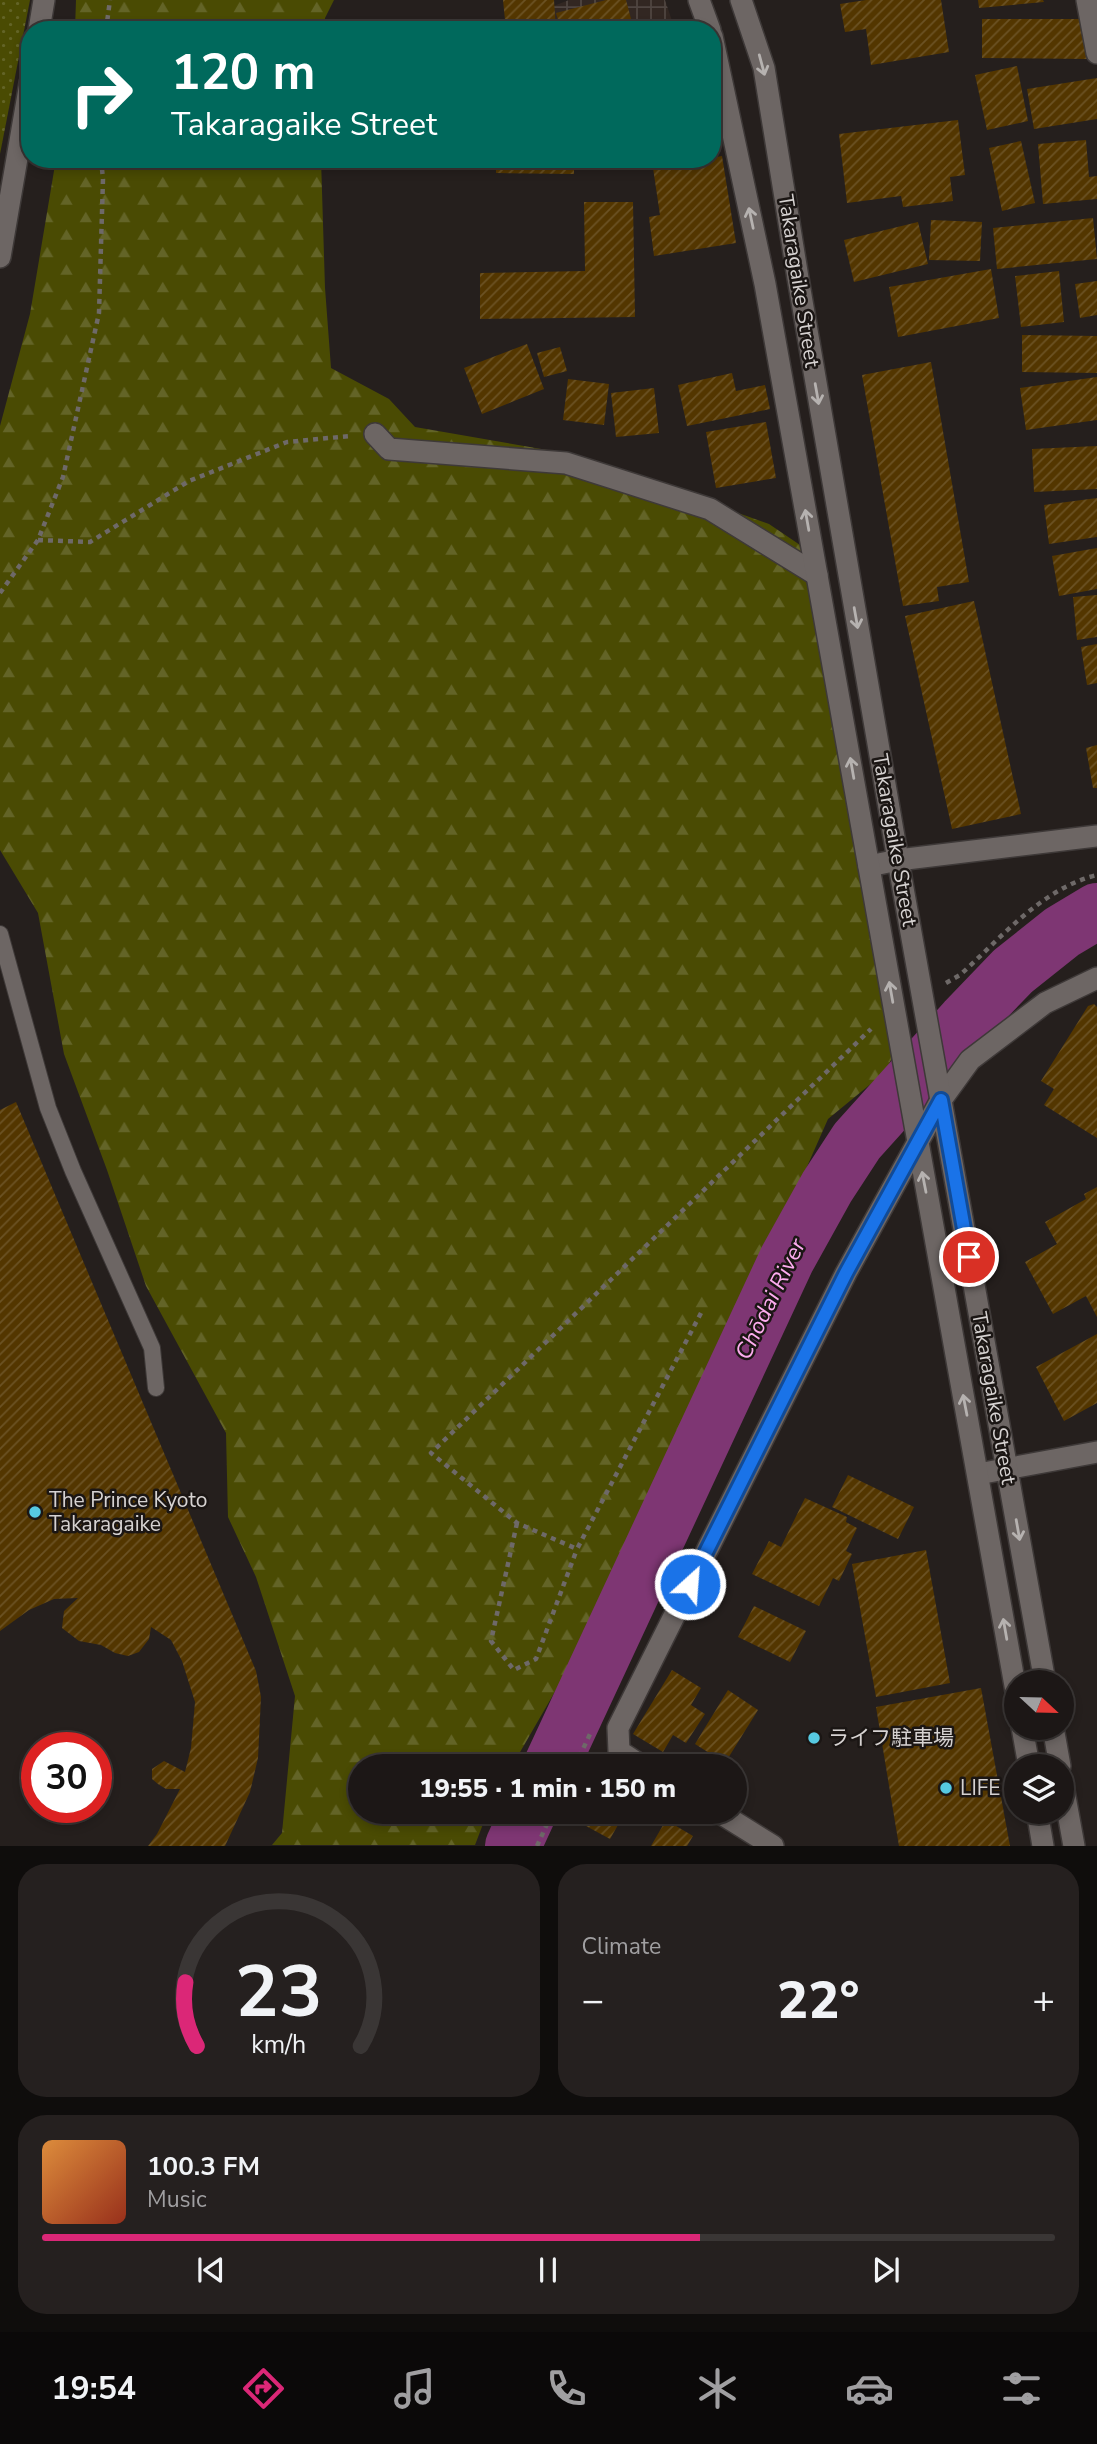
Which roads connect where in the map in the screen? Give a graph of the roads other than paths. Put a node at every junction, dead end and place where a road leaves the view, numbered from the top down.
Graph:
1 (44, 0) edge
2 (699, 0) edge
3 (741, 0) edge
4 (1087, 0) edge
5 (40, 21) edge
6 (707, 21) edge
7 (1097, 53) edge
8 (721, 78) edge
9 (21, 135) edge
10 (0, 257) edge
11 (375, 434) road end
12 (817, 575) junction
13 (1097, 836) edge
14 (898, 860) junction
15 (869, 866) junction
16 (0, 934) edge
17 (1097, 978) edge
18 (941, 1100) junction
19 (917, 1145) junction
20 (156, 1388) dead end
21 (1097, 1452) edge
22 (1006, 1467) junction
23 (978, 1474) junction
24 (1012, 1670) edge
25 (1043, 1670) edge
26 (624, 1754) edge
27 (738, 1824) edge
28 (1039, 1824) edge
29 (1070, 1824) edge
30 (773, 1846) edge
31 (1043, 1846) edge
32 (1074, 1846) edge

1 - 5 street
2 - 6 street
3 -> 14 street, Takaragaike Street
4 - 7 street
12 -> 8 street, Takaragaike Street
9 - 10 street
11 - 12 street
15 -> 12 street, Takaragaike Street
13 - 14 street
14 - 15 street
14 - 18 street, Takaragaike Street
19 -> 15 street, Takaragaike Street
16 - 20 lane
17 - 18 street
18 - 19 street
18 - 22 street, Takaragaike Street
23 -> 19 street, Takaragaike Street
19 - 26 street
21 - 22 street
22 - 23 street
22 -> 25 street, Takaragaike Street
24 -> 23 street, Takaragaike Street
27 - 30 street
28 - 31 street
29 - 32 street

